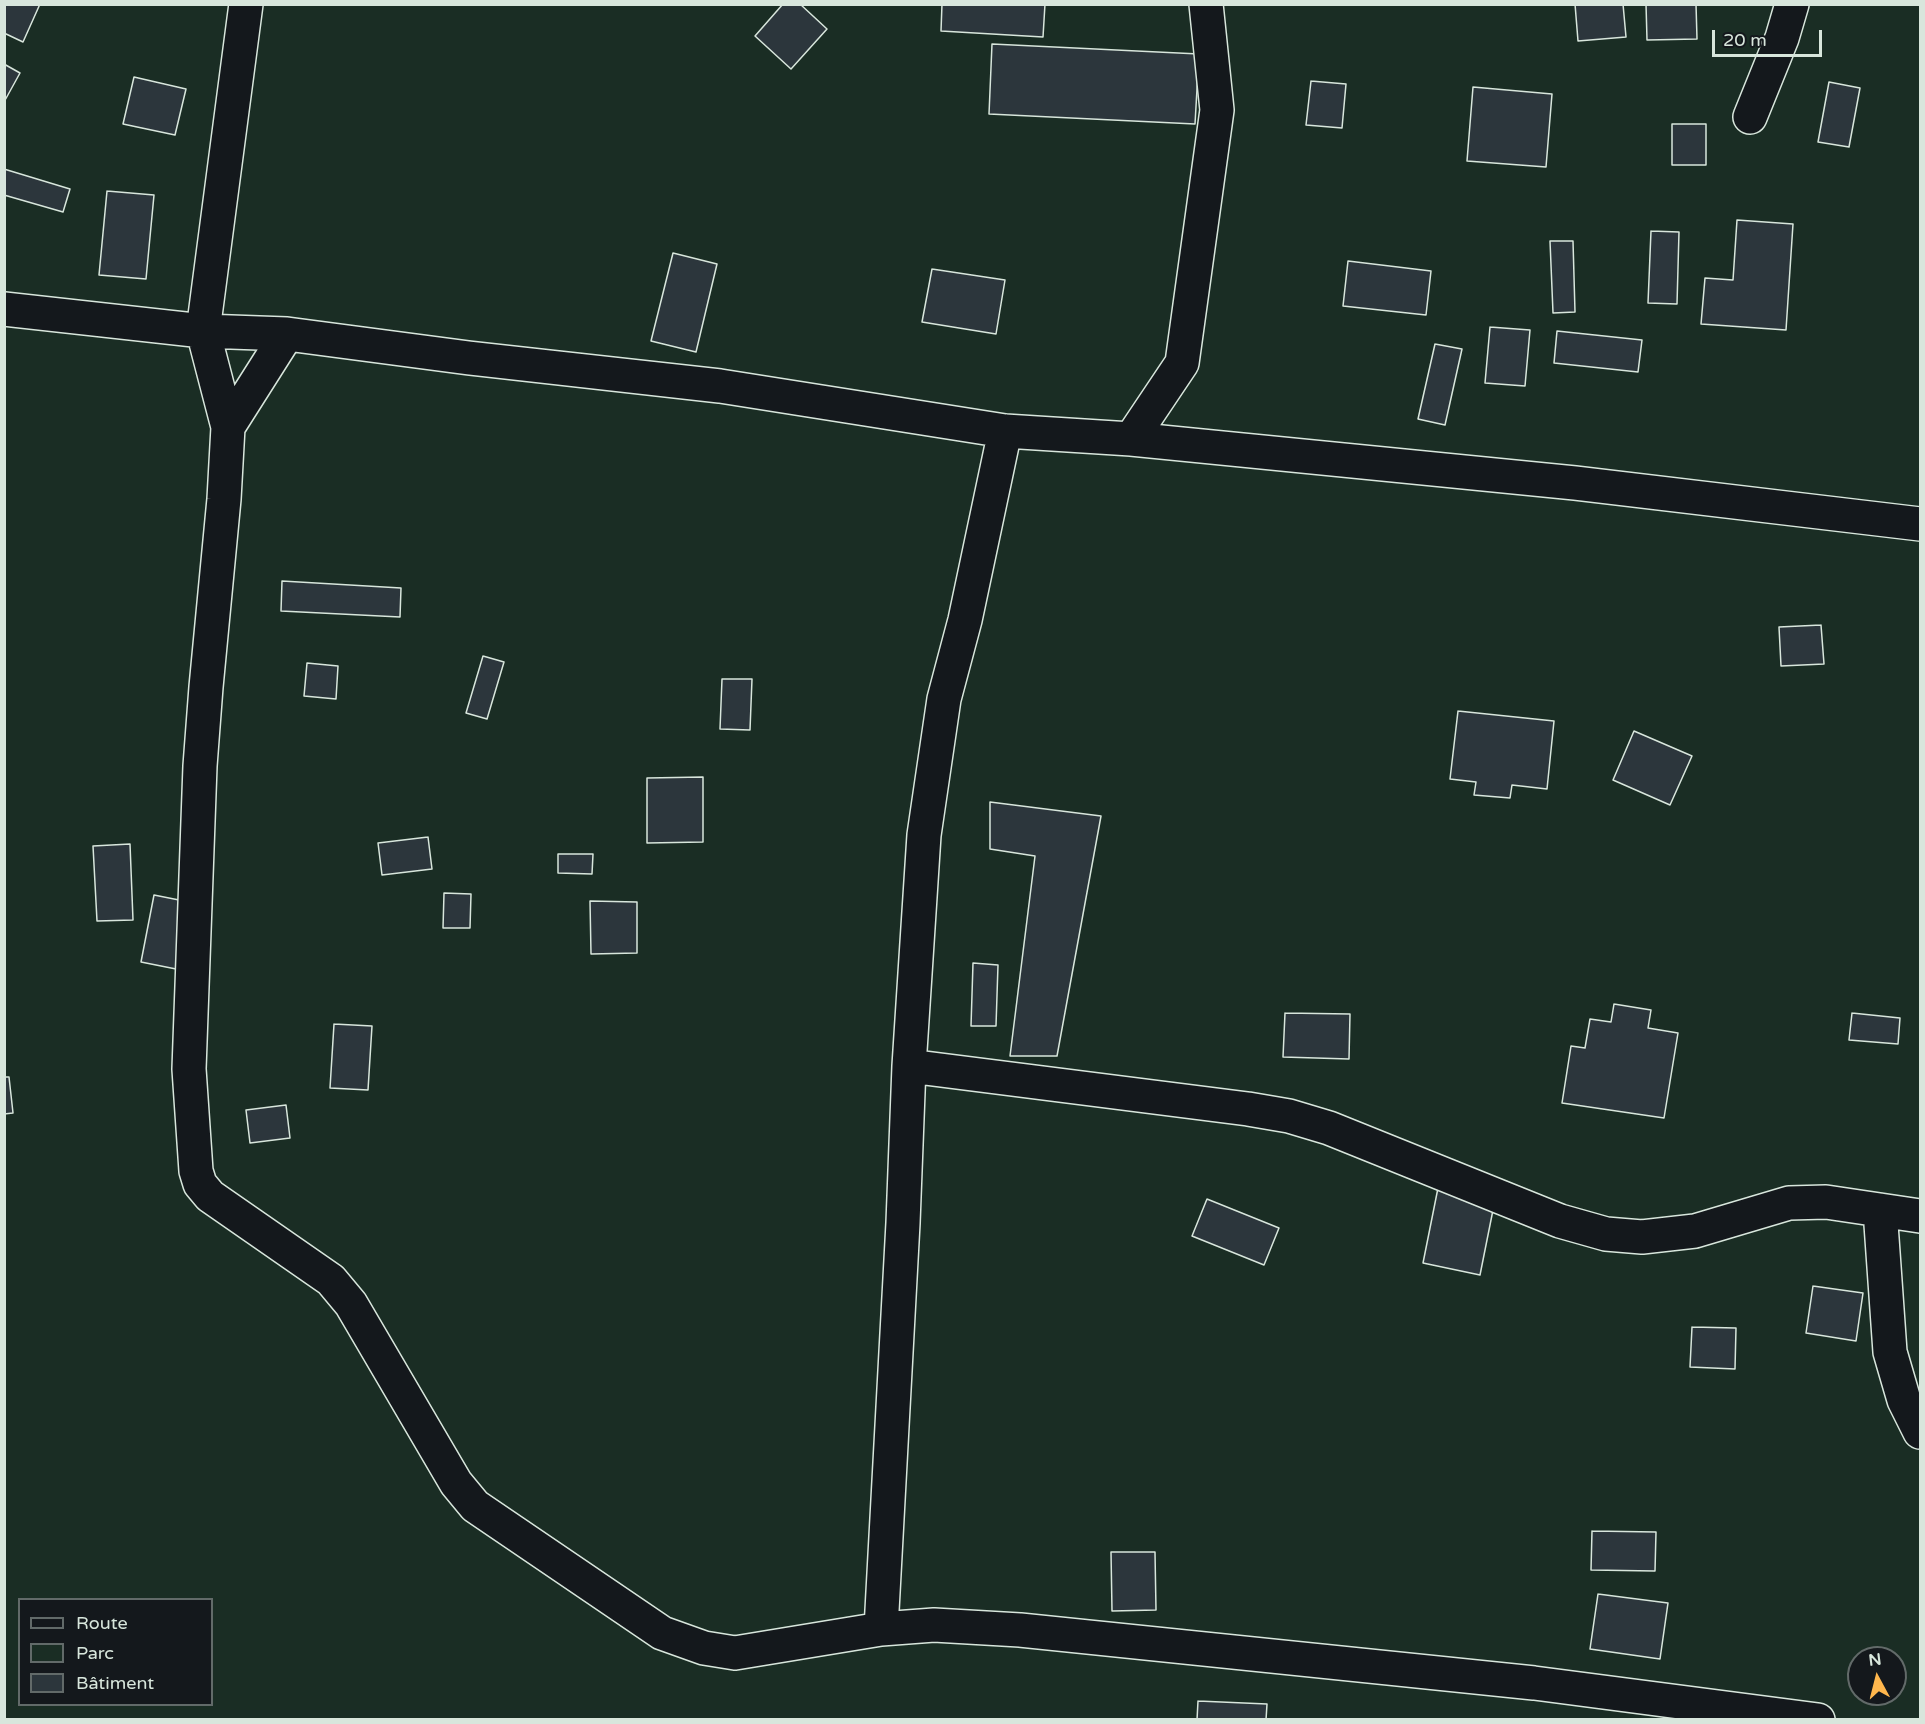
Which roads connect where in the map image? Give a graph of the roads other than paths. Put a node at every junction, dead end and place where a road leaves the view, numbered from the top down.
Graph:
1 (246, 4) edge
2 (1206, 4) edge
3 (1792, 4) edge
4 (1750, 117) dead end
5 (4, 309) edge
6 (202, 331) junction
7 (287, 334) junction
8 (228, 427) junction
9 (1005, 431) junction
10 (1131, 439) junction
11 (1920, 524) edge
12 (909, 1066) junction
13 (1880, 1210) junction
14 (1920, 1216) edge
15 (1920, 1432) edge
16 (881, 1629) junction
17 (1818, 1719) edge

1 - 6 street
2 - 10 street
3 - 4 street
5 - 6 street
6 - 7 street
6 - 8 street
7 - 8 street
7 - 9 street
8 - 16 street
9 - 10 street
9 - 12 street
10 - 11 street
12 - 13 street
12 - 16 street
13 - 14 street
13 - 15 street
16 - 17 street

